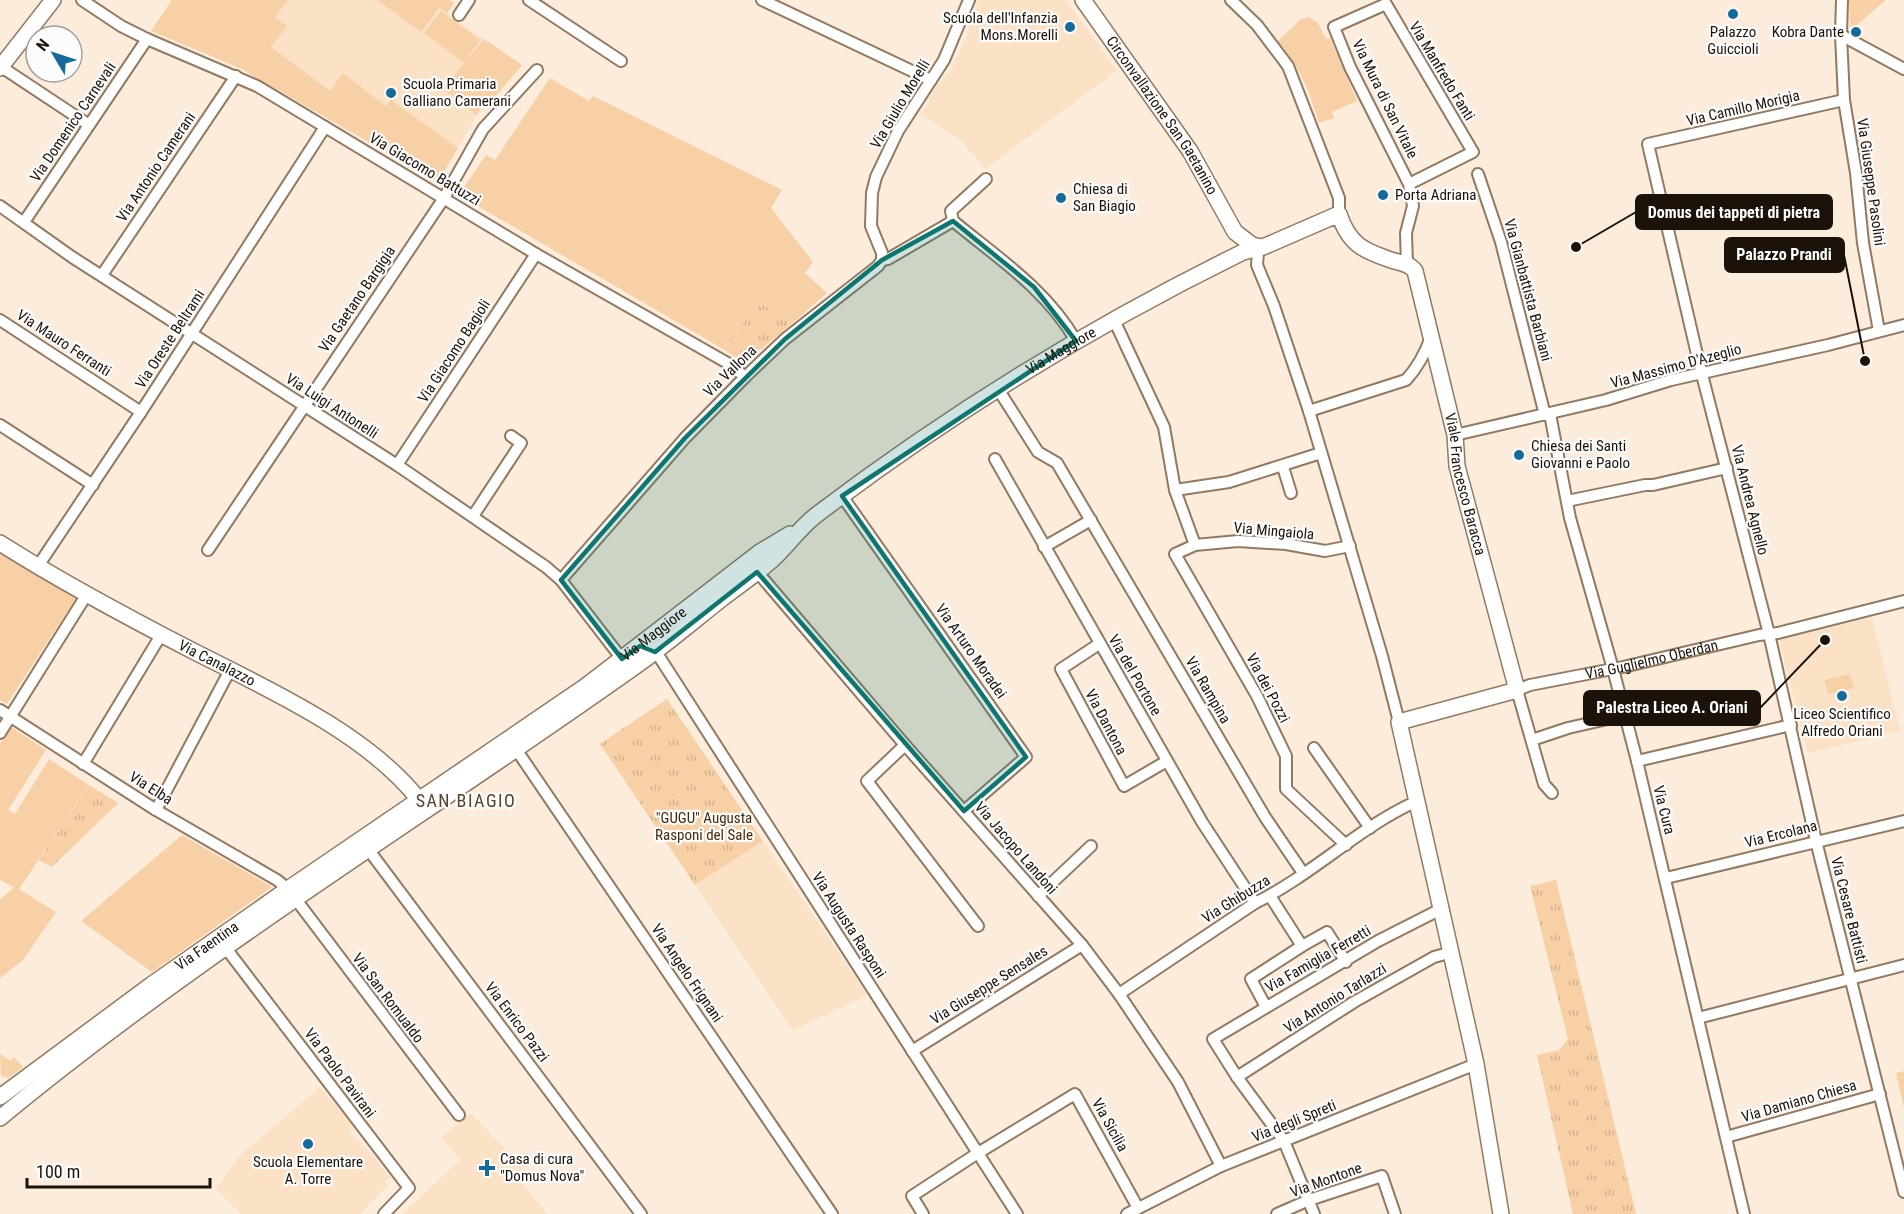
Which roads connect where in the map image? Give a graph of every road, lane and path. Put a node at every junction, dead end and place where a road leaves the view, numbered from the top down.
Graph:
1 (53, 0) edge
2 (82, 0) edge
3 (469, 0) edge
4 (529, 0) edge
5 (762, 0) edge
6 (1083, 0) edge
7 (1232, 0) edge
8 (1842, 0) edge
9 (965, 2) edge
10 (459, 15) dead end
11 (1334, 27) joint
12 (1841, 35) junction
13 (147, 39) junction
14 (621, 62) dead end
15 (0, 67) edge
16 (1904, 69) edge
17 (537, 70) dead end
18 (236, 76) junction
19 (931, 80) junction
20 (1844, 100) junction
21 (89, 125) junction
22 (325, 127) junction
23 (1648, 144) joint
24 (1478, 174) dead end
25 (986, 179) dead end
26 (1409, 184) junction
27 (444, 198) junction
28 (0, 206) edge
29 (1339, 214) junction
30 (24, 222) junction
31 (953, 222) junction
32 (1235, 232) junction
33 (1263, 247) junction
34 (536, 254) junction
35 (882, 261) junction
36 (1224, 261) junction
37 (1407, 264) junction
38 (1257, 265) junction
39 (102, 275) junction
40 (0, 320) edge
41 (1114, 320) junction
42 (1904, 325) edge
43 (1879, 331) junction
44 (192, 333) junction
45 (1432, 335) junction
46 (1076, 341) junction
47 (1702, 373) junction
48 (745, 377) junction
49 (998, 389) junction
50 (303, 405) junction
51 (1309, 411) junction
52 (141, 412) junction
53 (1547, 414) junction
54 (0, 425) edge
55 (1455, 435) junction
56 (511, 436) dead end
57 (1321, 453) junction
58 (995, 459) dead end
59 (397, 465) junction
60 (1283, 467) junction
61 (1727, 468) junction
62 (93, 485) junction
63 (1175, 490) junction
64 (1291, 493) dead end
65 (842, 496) junction
66 (1567, 501) junction
67 (473, 516) junction
68 (1091, 520) junction
69 (0, 543) edge
70 (1195, 544) junction
71 (1350, 546) junction
72 (1044, 547) junction
73 (207, 550) dead end
74 (755, 565) junction
75 (38, 566) junction
76 (561, 580) junction
77 (87, 594) junction
78 (1904, 600) edge
79 (1769, 634) junction
80 (161, 635) junction
81 (1099, 644) junction
82 (640, 646) junction
83 (656, 651) junction
84 (622, 659) junction
85 (1613, 669) junction
86 (230, 670) junction
87 (1517, 690) junction
88 (580, 705) junction
89 (0, 710) edge
90 (1625, 715) junction
91 (11, 717) junction
92 (1399, 722) junction
93 (1791, 725) junction
94 (0, 733) edge
95 (1532, 740) junction
96 (904, 745) junction
97 (510, 746) junction
98 (1314, 747) dead end
99 (1167, 761) junction
100 (1636, 761) junction
101 (83, 764) junction
102 (1552, 794) dead end
103 (1415, 802) junction
104 (422, 805) junction
105 (156, 810) junction
106 (964, 811) junction
107 (1904, 821) edge
108 (1370, 828) junction
109 (1816, 841) junction
110 (1346, 845) junction
111 (1091, 846) dead end
112 (368, 849) junction
113 (1303, 873) junction
114 (1666, 878) junction
115 (291, 894) junction
116 (1038, 896) junction
117 (1270, 896) junction
118 (1255, 903) junction
119 (1441, 909) junction
120 (978, 926) dead end
121 (1082, 945) junction
122 (1302, 946) junction
123 (225, 947) junction
124 (1452, 952) junction
125 (1346, 962) junction
126 (1904, 965) edge
127 (1851, 979) junction
128 (1119, 994) junction
129 (1266, 1007) junction
130 (1698, 1018) junction
131 (912, 1051) junction
132 (1476, 1064) junction
133 (1238, 1077) junction
134 (1880, 1094) junction
135 (1, 1097) edge
136 (459, 1115) dead end
137 (0, 1118) edge
138 (1726, 1137) junction
139 (1284, 1141) junction
140 (978, 1153) junction
141 (1221, 1166) junction
142 (1904, 1192) edge
143 (1309, 1200) junction
144 (1138, 1208) junction
145 (384, 1214) edge
146 (641, 1214) edge
147 (832, 1214) edge
148 (923, 1214) edge
149 (1017, 1214) edge
150 (1127, 1214) edge
151 (1277, 1214) edge
152 (1314, 1214) edge
153 (1395, 1214) edge
154 (1501, 1214) edge
155 (1744, 1214) edge

1 - 15 street
2 - 13 street, Via Giacomo Battuzzi
3 - 10 street
4 - 14 street
5 - 19 street
6 - 32 street, Circonvallazione San Gaetanino
7 - 29 street
8 - 12 street, Via Giuseppe Pasolini
9 - 19 street, Via Giulio Morelli
11 - 26 street, Via Mura di San Vitale
11 - 26 street, Via Manfredo Fanti
12 - 16 street
12 - 20 street, Via Giuseppe Pasolini
13 - 18 street, Via Giacomo Battuzzi
13 - 21 street, Via Domenico Carnevali
15 - 21 street
17 - 27 street, Via Gaetano Bargigia
18 - 22 street, Via Giacomo Battuzzi
18 - 39 street, Via Antonio Camerani
19 - 35 street, Via Giulio Morelli
20 - 23 street, Via Camillo Morigia
20 - 43 street, Via Giuseppe Pasolini
21 - 30 street, Via Domenico Carnevali
22 - 27 street, Via Giacomo Battuzzi
22 - 44 street, Via Oreste Beltrami
23 - 47 street, Via Andrea Agnello
24 - 53 street, Via Gianbattista Barbiani
25 - 31 street
26 - 37 street
27 - 34 street, Via Giacomo Battuzzi
27 - 50 street, Via Gaetano Bargigia
28 - 30 street, Via Luigi Antonelli
29 - 33 street, Via Maggiore
29 - 37 street
30 - 39 street, Via Luigi Antonelli
31 - 35 street, Via Vallona
31 - 46 street
32 - 33 street
32 - 36 street
33 - 36 street, Via Maggiore
33 - 38 street
34 - 48 street, Via Giacomo Battuzzi
34 - 59 street, Via Giacomo Bagioli
35 - 48 street, Via Vallona
36 - 38 street
36 - 41 street, Via Maggiore
37 - 45 street, Viale Francesco Baracca
38 - 51 street
39 - 44 street, Via Luigi Antonelli
40 - 52 street, Via Mauro Ferranti
41 - 46 street, Via Maggiore
41 - 63 street
42 - 43 street, Via Massimo D'Azeglio
43 - 47 street, Via Massimo D'Azeglio
44 - 50 street, Via Luigi Antonelli
44 - 52 street, Via Oreste Beltrami
45 - 51 street
45 - 55 street, Viale Francesco Baracca
46 - 49 street, Via Maggiore
47 - 53 street, Via Massimo D'Azeglio
47 - 61 street, Via Andrea Agnello
48 - 76 street, Via Vallona
49 - 65 street, Via Maggiore
49 - 68 street, Via Rampina
50 - 59 street, Via Luigi Antonelli
50 - 73 street, Via Gaetano Bargigia
51 - 57 street
52 - 62 street, Via Oreste Beltrami
53 - 55 street, Via Massimo D'Azeglio
53 - 66 street, Via Cura
54 - 62 street
55 - 87 street, Viale Francesco Baracca
56 - 67 street
57 - 60 street
57 - 71 street
58 - 72 street, Via del Portone
59 - 67 street, Via Luigi Antonelli
60 - 63 street
60 - 64 street
61 - 66 street
61 - 79 street, Via Andrea Agnello
62 - 75 street, Via Oreste Beltrami
63 - 70 street
65 - 74 street, Via Maggiore
65 - 106 street, Via Arturo Moradei
66 - 85 street, Via Cura
67 - 76 street, Via Luigi Antonelli
68 - 72 street
68 - 113 street, Via Rampina
69 - 75 street, Via Canalazzo
70 - 71 street, Via Mingaiola
70 - 110 street, Via dei Pozzi
71 - 92 street
72 - 81 street, Via del Portone
74 - 82 street, Via Maggiore
74 - 83 street, Via Maggiore
74 - 96 street, Via Jacopo Landoni
75 - 77 street, Via Canalazzo
76 - 84 street, Via Luigi Antonelli
77 - 80 street, Via Canalazzo
77 - 91 street
78 - 79 street, Via Guglielmo Oberdan
79 - 85 street, Via Guglielmo Oberdan
79 - 93 street, Via Cesare Battisti
80 - 86 street, Via Canalazzo
80 - 101 street
81 - 99 street, Via del Portone
81 - 99 street, Via Dantona
82 - 83 street
82 - 84 street, Via Maggiore
83 - 88 street, Via Maggiore
83 - 131 street, Via Augusta Rasponi
84 - 88 street
84 - 97 street, Via Maggiore
85 - 87 street, Via Guglielmo Oberdan
85 - 90 street, Via Cura
86 - 104 street, Via Canalazzo
86 - 105 street
87 - 92 street, Via Guglielmo Oberdan
87 - 95 street, Viale Francesco Baracca
88 - 97 street, Via Maggiore
89 - 91 street, Via Elba
90 - 95 street
90 - 100 street, Via Cura
91 - 94 street
91 - 101 street, Via Elba
92 - 103 street
93 - 100 street
93 - 109 street, Via Cesare Battisti
95 - 102 street, Viale Francesco Baracca
96 - 106 street, Via Jacopo Landoni
96 - 120 street
97 - 104 street, Via Maggiore
97 - 104 street, Via Maggiore
97 - 147 street, Via Angelo Frignani
98 - 108 street
99 - 118 street, Via del Portone
100 - 114 street, Via Cura
101 - 105 street, Via Elba
103 - 108 street, Via Ghibuzza
103 - 119 street
104 - 112 street
104 - 115 street, Via Faentina
105 - 115 street, Via Elba
106 - 116 street, Via Jacopo Landoni
107 - 109 street, Via Ercolana
108 - 110 street, Via Ghibuzza
109 - 114 street, Via Ercolana
109 - 127 street, Via Cesare Battisti
110 - 113 street, Via Ghibuzza
111 - 116 street
112 - 115 street
112 - 146 street, Via Enrico Pazzi
113 - 117 street, Via Ghibuzza
114 - 130 street, Via Cura
115 - 123 street
115 - 135 street, Via Faentina
115 - 136 street, Via San Romualdo
116 - 121 street, Via Jacopo Landoni
117 - 118 street, Via Ghibuzza
117 - 122 street
118 - 128 street, Via Ghibuzza
119 - 124 street
119 - 125 street, Via Famiglia Ferretti
121 - 128 street, Via Jacopo Landoni
121 - 131 street, Via Giuseppe Sensales
122 - 125 street
122 - 129 street
123 - 137 street
123 - 145 street, Via Paolo Pavirani
124 - 132 street
124 - 133 street, Via Antonio Tarlazzi
125 - 129 street, Via Famiglia Ferretti
126 - 127 street
127 - 130 street
127 - 134 street, Via Cesare Battisti
128 - 141 street, Via Jacopo Landoni
129 - 133 street, Via Famiglia Ferretti
130 - 138 street, Via Cura
131 - 140 street, Via Augusta Rasponi
132 - 139 street, Via degli Spreti
132 - 154 street
133 - 139 street
134 - 138 street, Via Damiano Chiesa
134 - 142 street, Via Cesare Battisti
138 - 155 street, Via Cura
139 - 141 street, Via degli Spreti
139 - 143 street
140 - 144 street, Via Sicilia
140 - 148 street
140 - 149 street, Via Augusta Rasponi
141 - 144 street, Via degli Spreti
143 - 151 street, Via Montone
143 - 152 street
143 - 153 street, Via Montone
144 - 150 street, Via degli Spreti

